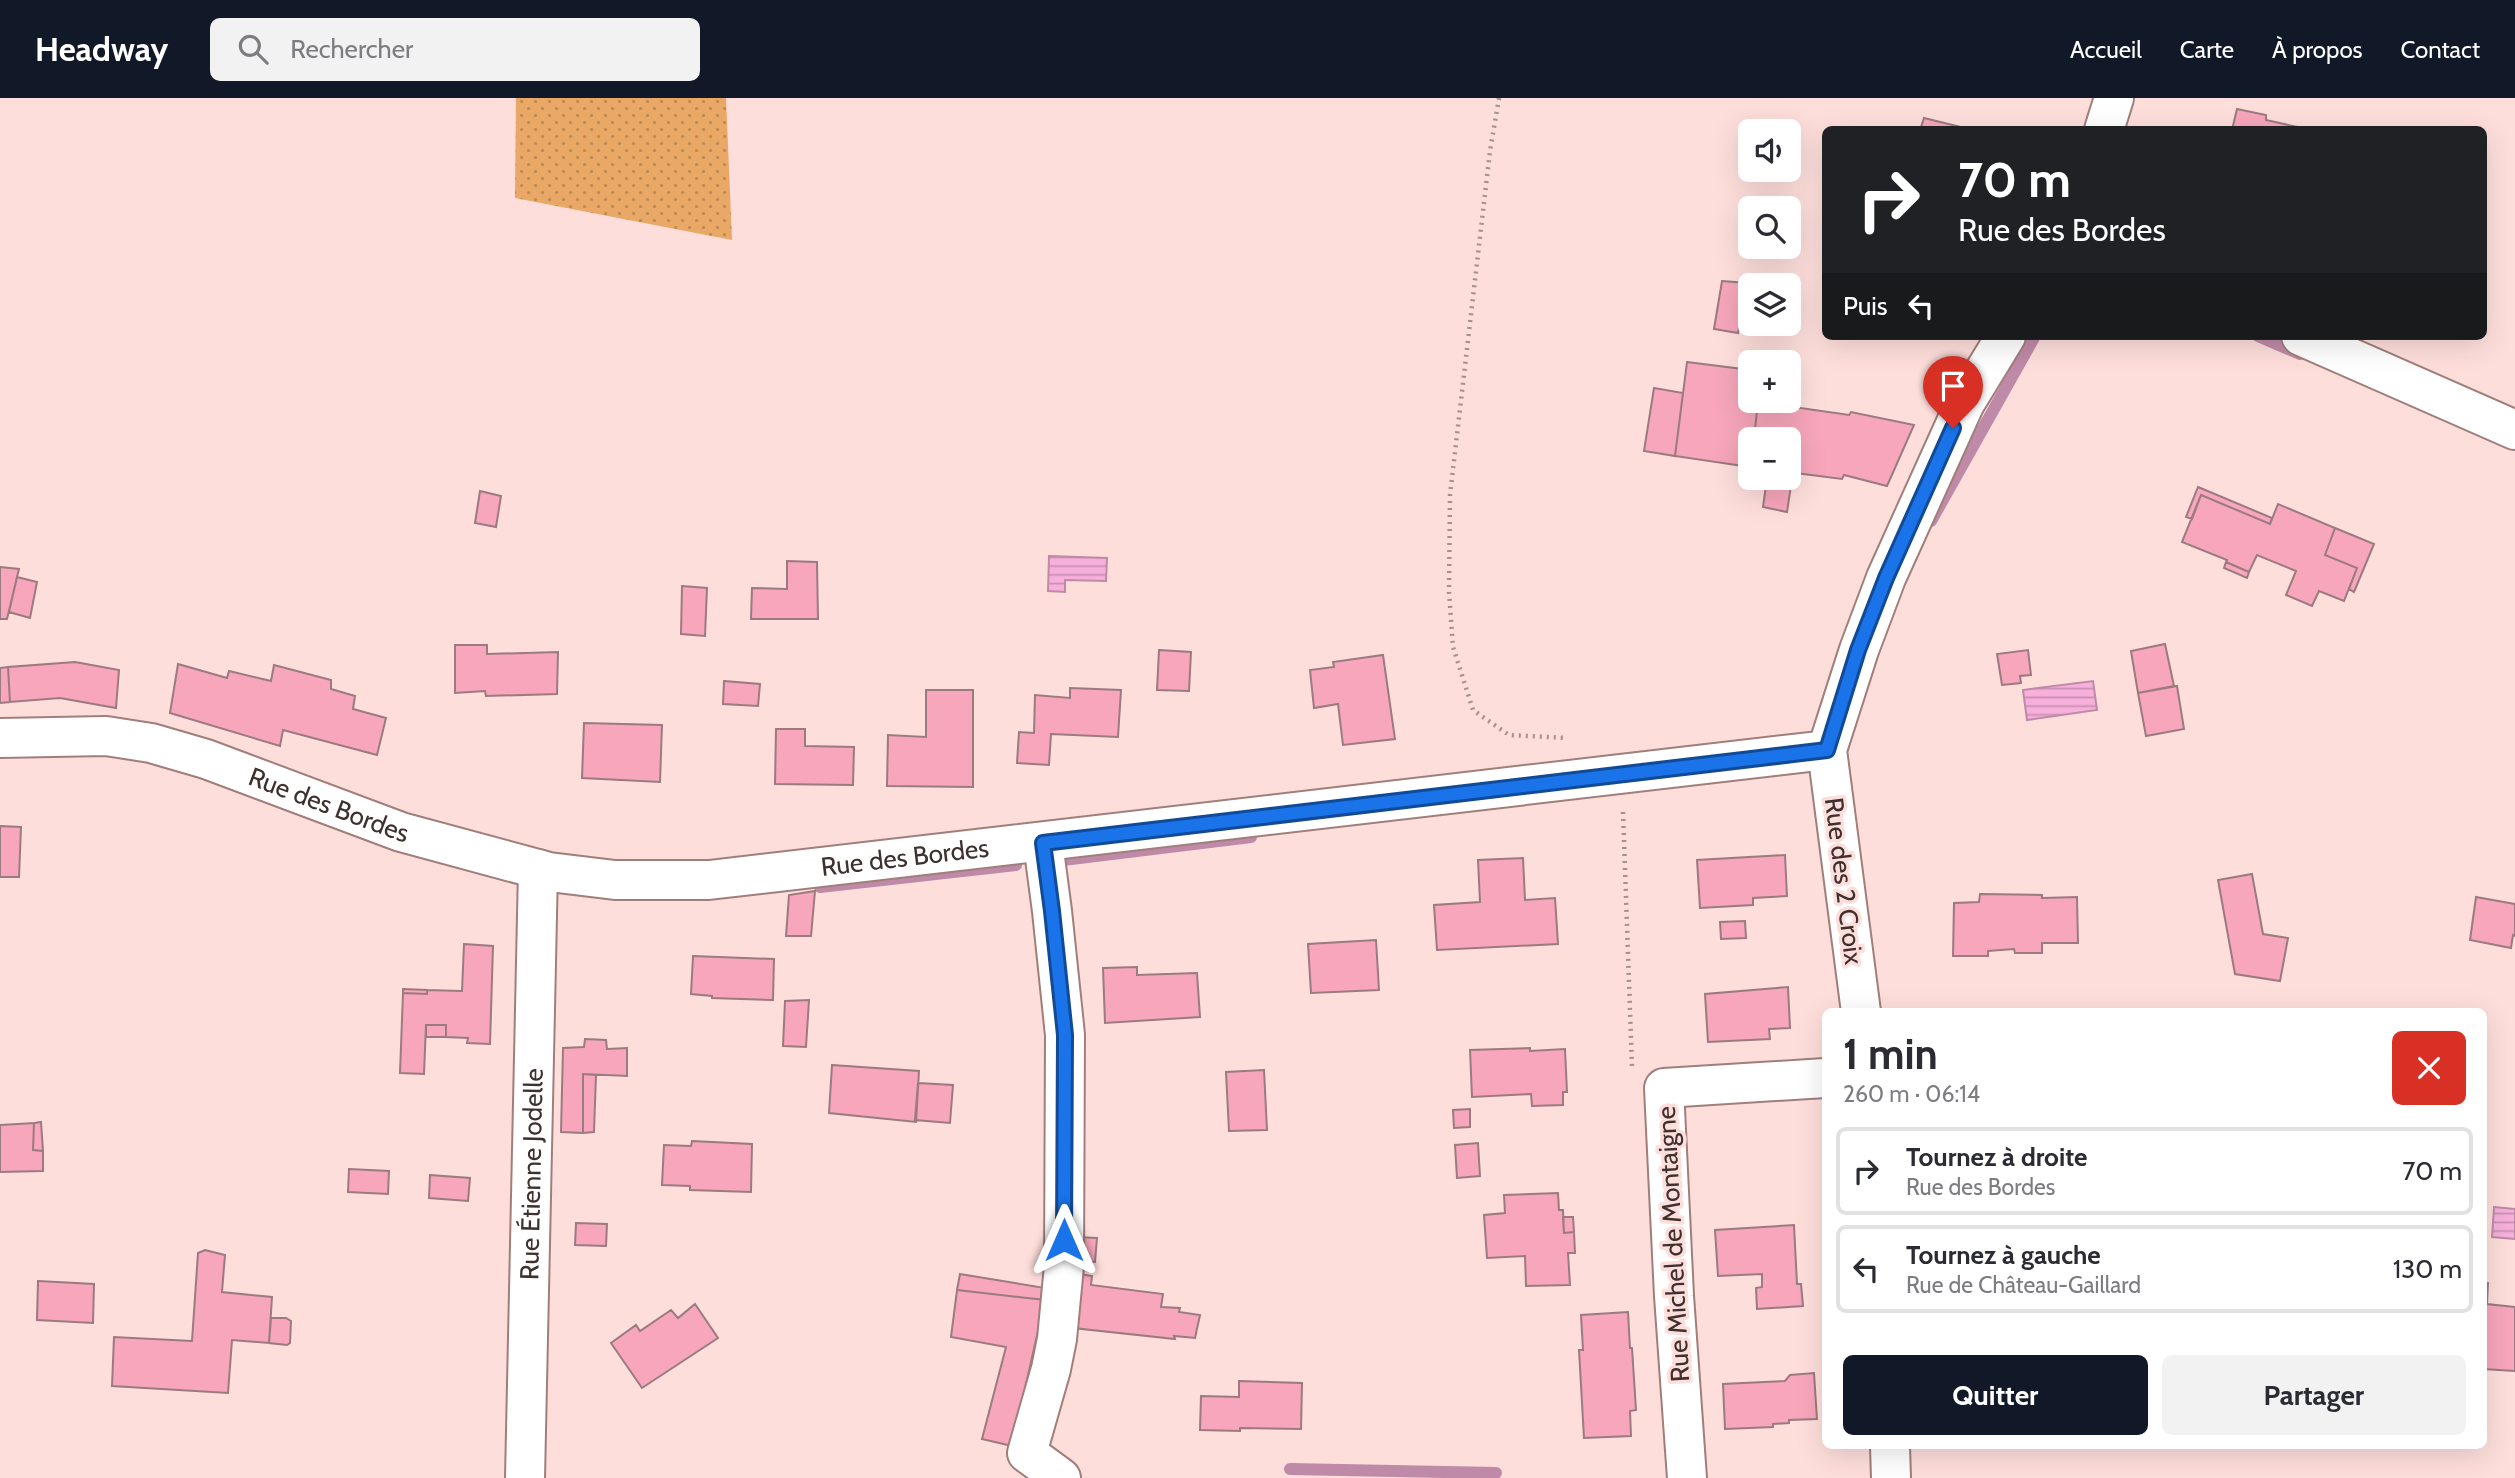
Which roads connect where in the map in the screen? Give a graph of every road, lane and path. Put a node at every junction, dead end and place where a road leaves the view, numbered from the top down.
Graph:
1 (1499, 98) edge
2 (2114, 98) edge
3 (2105, 126) edge
4 (2004, 340) edge
5 (2310, 340) edge
6 (2515, 430) edge
7 (0, 738) edge
8 (1576, 739) dead end
9 (1827, 750) junction
10 (1622, 773) junction
11 (1043, 843) junction
12 (538, 869) junction
13 (1860, 1008) edge
14 (1822, 1078) edge
15 (1664, 1088) junction
16 (1890, 1449) edge
17 (525, 1478) edge
18 (1061, 1478) edge
19 (1687, 1478) edge
20 (1891, 1478) edge

1 - 8 path
2 - 3 street
4 - 9 street
5 - 6 street
7 - 12 street, Rue des Bordes
9 - 10 street, Rue des Bordes
9 - 13 street, Rue des 2 Croix
10 - 11 street, Rue des Bordes
10 - 15 path
11 - 12 street, Rue des Bordes
11 - 18 street
12 - 17 street, Rue Étienne Jodelle
14 - 15 street, Rue Michel de Montaigne
15 - 19 street, Rue Michel de Montaigne
16 - 20 street

